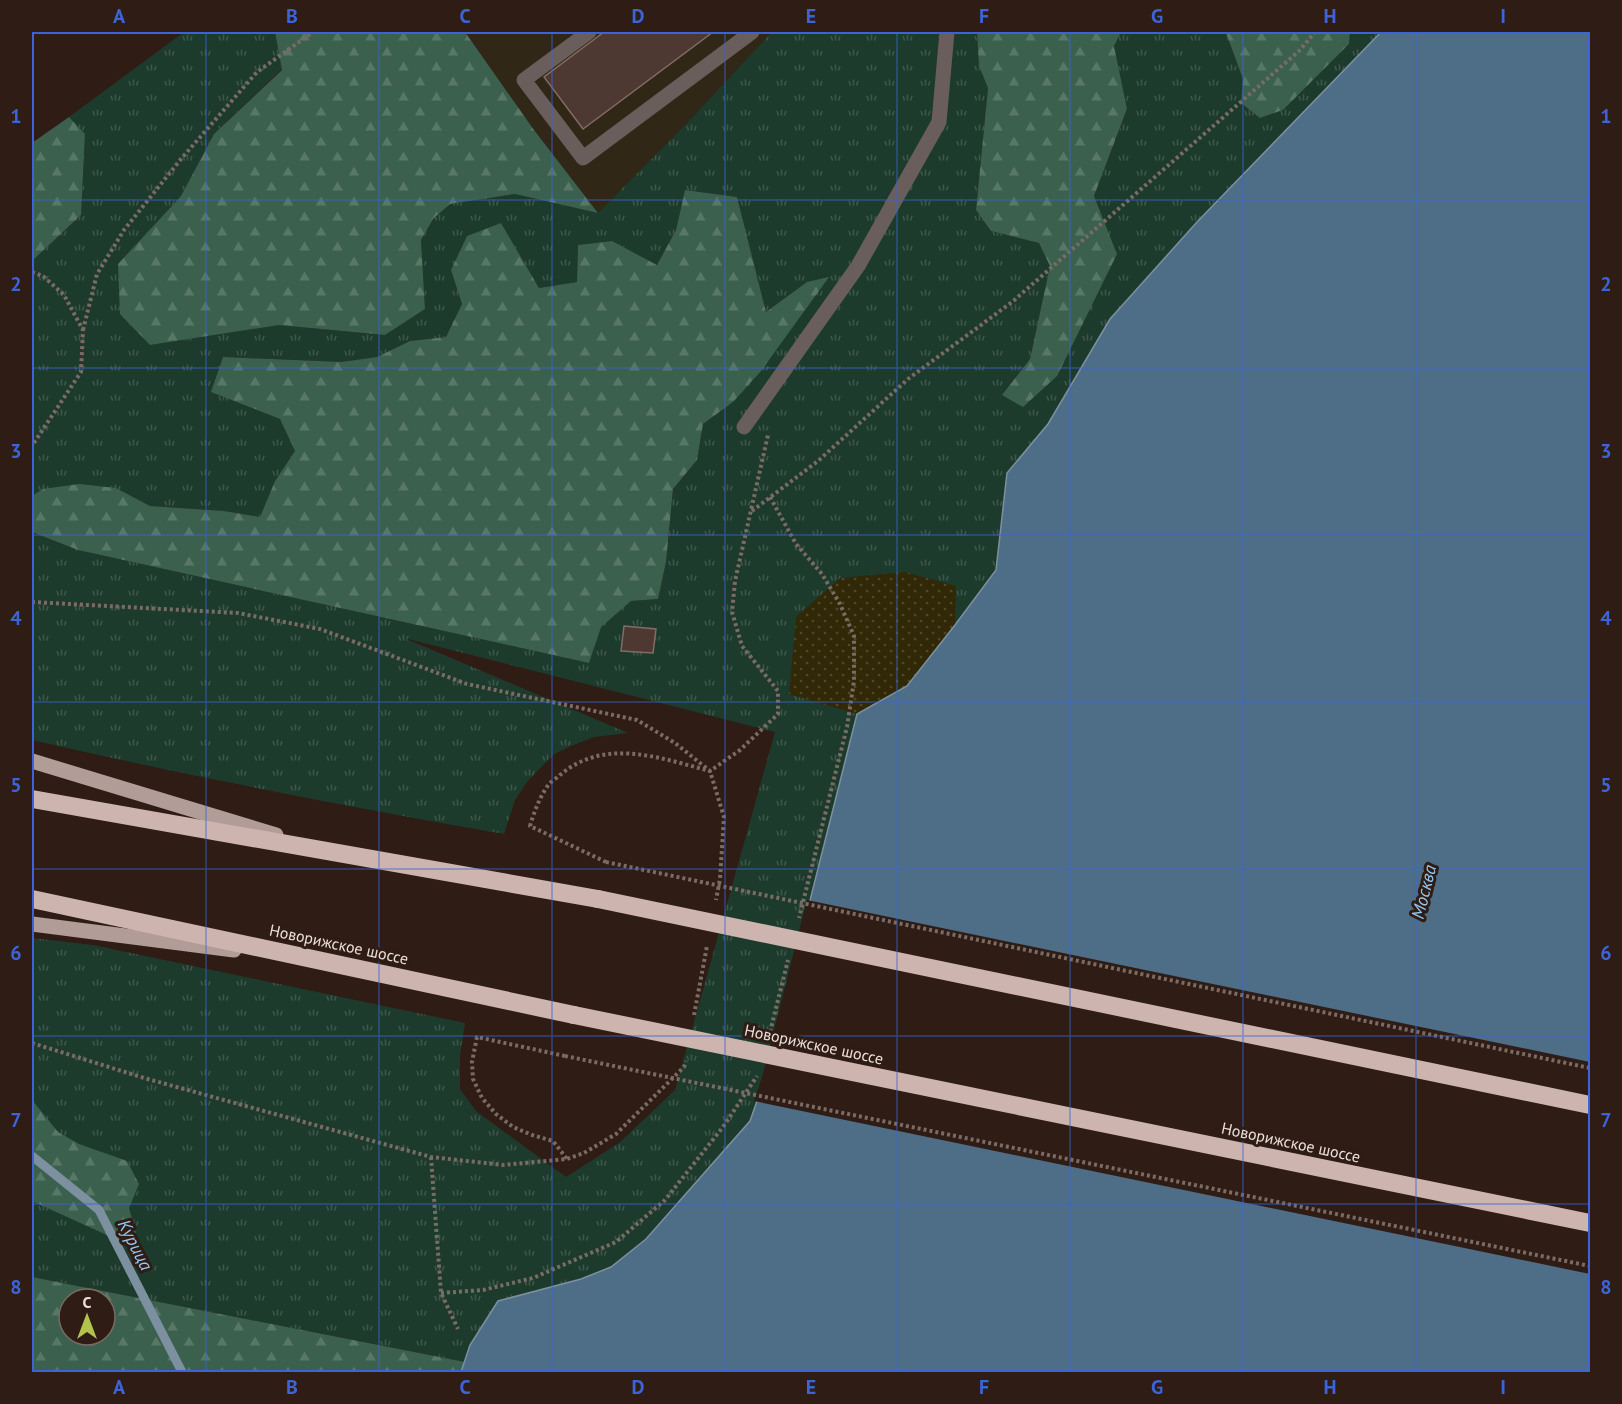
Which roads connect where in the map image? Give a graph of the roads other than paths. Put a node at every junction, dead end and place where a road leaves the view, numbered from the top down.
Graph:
1 (589, 32) edge
2 (752, 32) edge
3 (948, 32) edge
4 (744, 427) dead end
5 (32, 761) edge
6 (32, 799) edge
7 (339, 854) junction
8 (32, 899) edge
9 (32, 924) edge
10 (324, 961) junction
11 (1590, 1105) edge
12 (1590, 1223) edge

1 - 2 lane
3 - 4 lane
5 - 7 main road
6 - 7 highway
7 - 11 highway, bridge
8 - 10 highway, Новорижское шоссе
9 - 10 main road
10 - 12 highway, Новорижское шоссе, bridge

